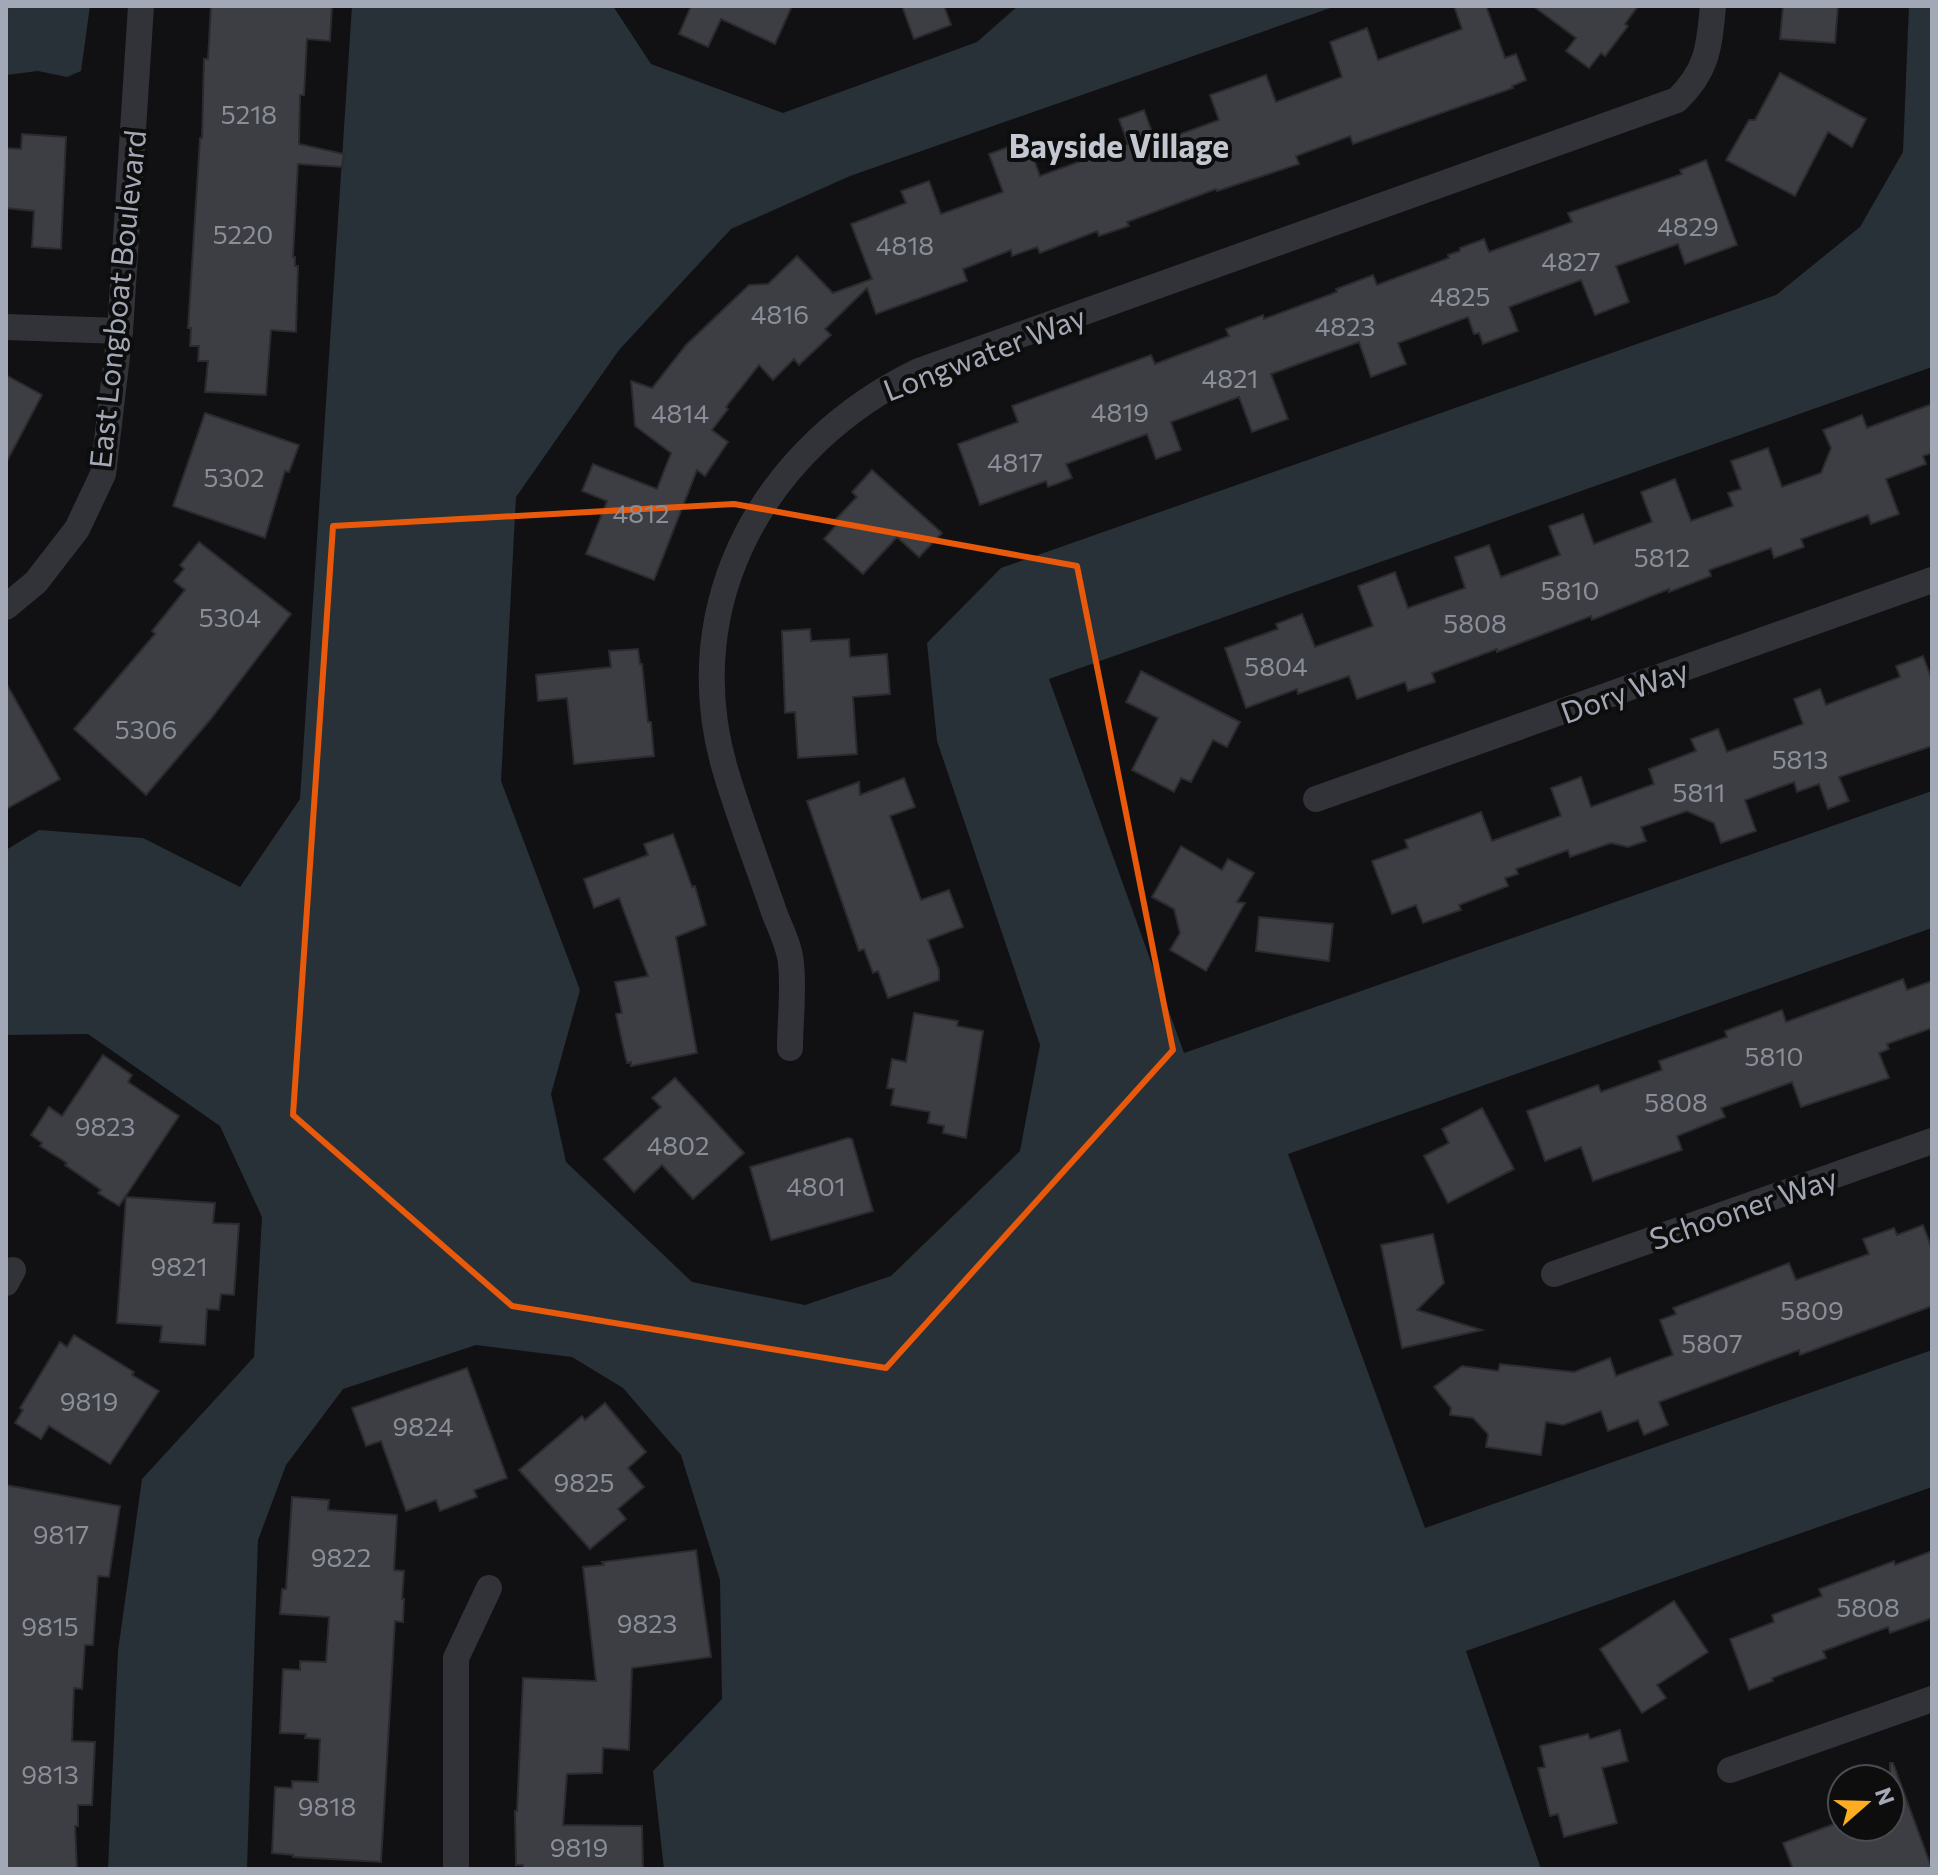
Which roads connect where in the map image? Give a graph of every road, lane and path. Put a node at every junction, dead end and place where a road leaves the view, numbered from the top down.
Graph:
1 (141, 6) edge
2 (1713, 6) edge
3 (6, 327) edge
4 (120, 331) junction
5 (1932, 580) edge
6 (6, 607) edge
7 (1316, 799) dead end
8 (790, 1048) dead end
9 (1932, 1141) edge
10 (1554, 1274) dead end
11 (489, 1588) dead end
12 (1932, 1699) edge
13 (1730, 1770) dead end
14 (456, 1869) edge

1 - 4 street, East Longboat Boulevard
2 - 8 street, Longwater Way
3 - 4 street
4 - 6 street, East Longboat Boulevard
5 - 7 street, Dory Way
9 - 10 street, Schooner Way
11 - 14 street
12 - 13 street

